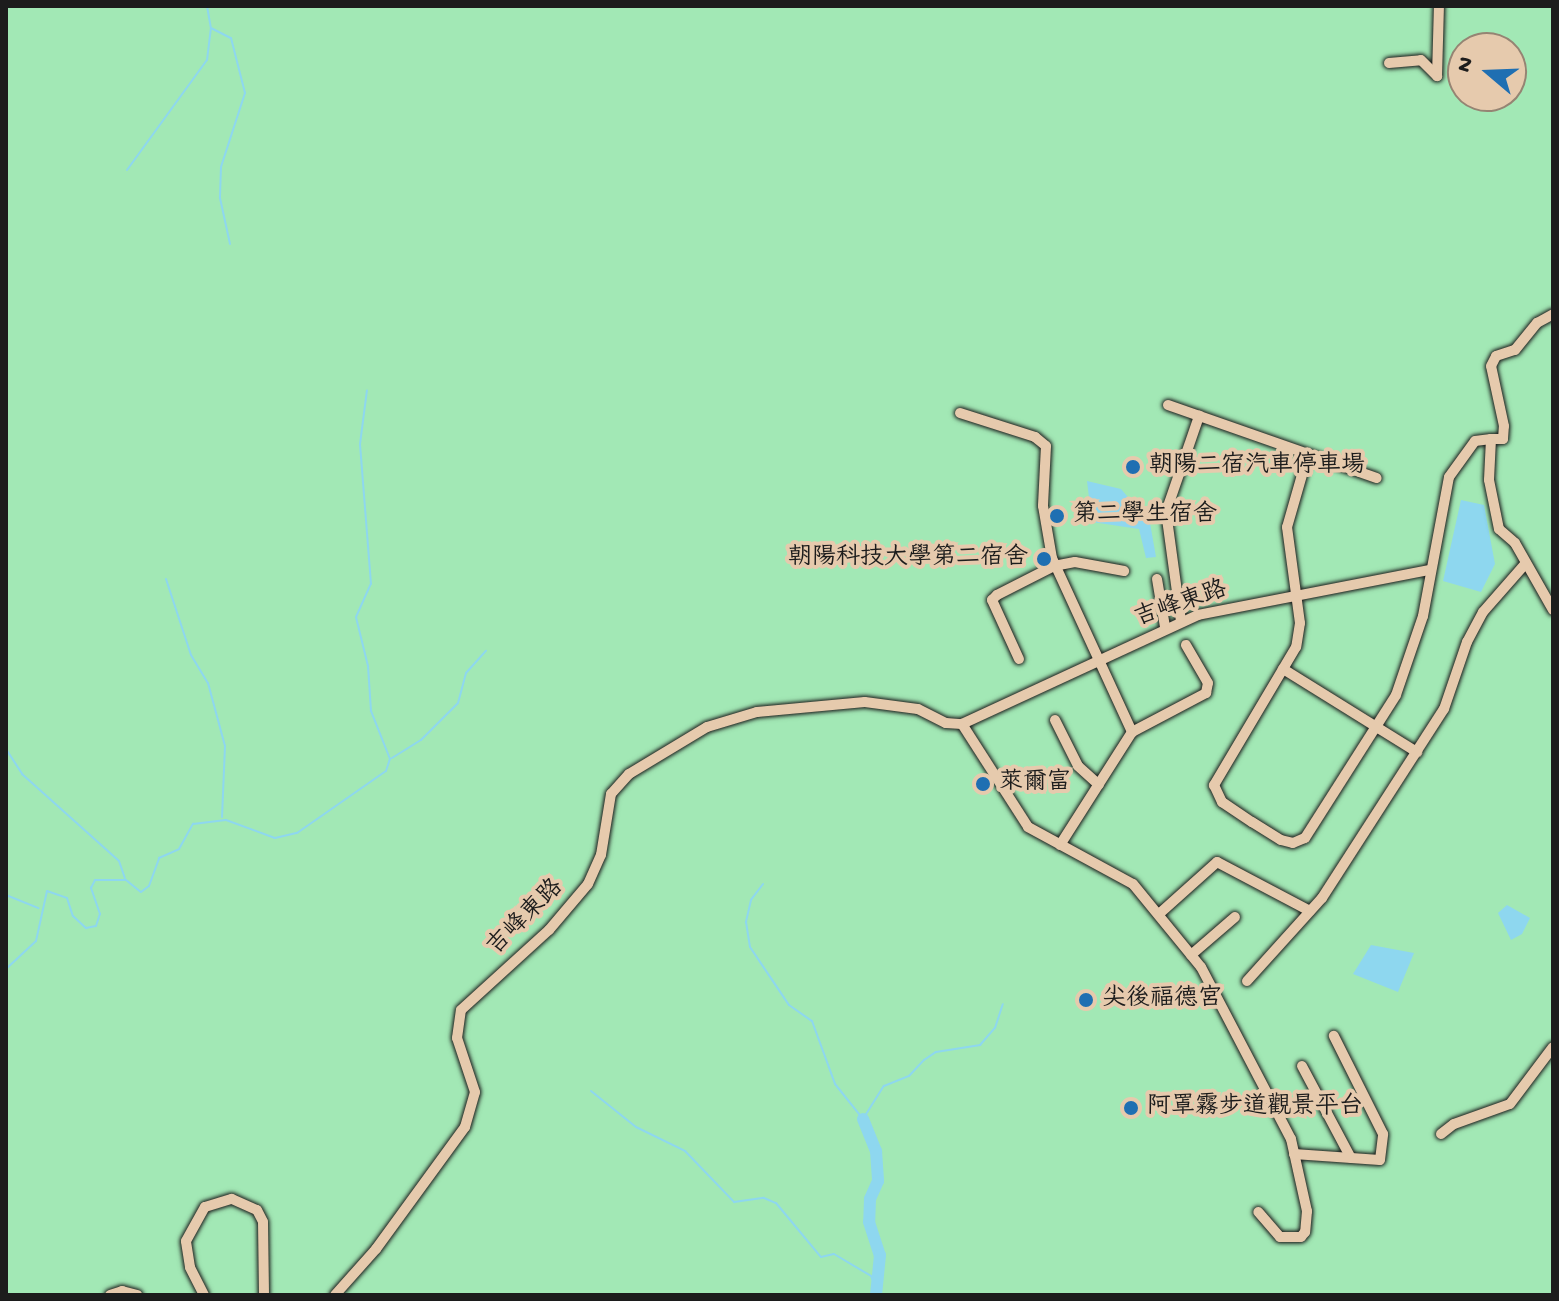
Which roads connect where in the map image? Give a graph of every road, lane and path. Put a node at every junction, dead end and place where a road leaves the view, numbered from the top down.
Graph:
1 (1439, 6) edge
2 (1389, 63) dead end
3 (1553, 314) edge
4 (1168, 405) dead end
5 (960, 413) dead end
6 (1199, 416) junction
7 (1491, 439) junction
8 (1308, 454) junction
9 (1377, 478) dead end
10 (1526, 563) junction
11 (1054, 566) junction
12 (1429, 570) junction
13 (1124, 571) dead end
14 (1157, 579) dead end
15 (1297, 595) junction
16 (1553, 610) edge
17 (1181, 621) junction
18 (1165, 627) junction
19 (1186, 645) dead end
20 (1019, 659) dead end
21 (1099, 659) junction
22 (1283, 669) junction
23 (1055, 720) dead end
24 (962, 724) junction
25 (1376, 726) junction
26 (1132, 732) junction
27 (1417, 752) junction
28 (1099, 785) junction
29 (1060, 845) junction
30 (1310, 911) junction
31 (1159, 914) junction
32 (1235, 917) dead end
33 (1191, 955) junction
34 (1247, 981) dead end
35 (1334, 1036) dead end
36 (1553, 1047) edge
37 (1302, 1066) dead end
38 (1441, 1134) dead end
39 (1294, 1154) junction
40 (1351, 1158) junction
41 (1258, 1212) dead end
42 (110, 1295) edge
43 (137, 1295) edge
44 (204, 1295) edge
45 (264, 1295) edge
46 (335, 1295) edge

1 - 2 street
3 - 7 street
4 - 6 street
5 - 11 street
6 - 8 street
6 - 17 street
7 - 10 street
7 - 12 street
8 - 9 street
8 - 15 street
10 - 16 street
10 - 27 street
11 - 13 street
11 - 20 street
11 - 21 street
12 - 15 street, 吉峰東路
12 - 25 street
14 - 18 street
15 - 17 street, 吉峰東路
15 - 22 street
17 - 18 street, 吉峰東路
18 - 21 street, 吉峰東路
19 - 26 street
21 - 24 street, 吉峰東路
21 - 26 street
22 - 25 street
22 - 25 street
23 - 28 street
24 - 29 street
24 - 46 street, 吉峰東路
25 - 27 street
26 - 28 street
27 - 30 street
28 - 29 street
29 - 31 street
30 - 31 street
30 - 34 street
31 - 33 street
32 - 33 street
33 - 39 street
35 - 40 street
36 - 38 street
37 - 40 street
39 - 40 street
39 - 41 street
42 - 43 street
44 - 45 street

